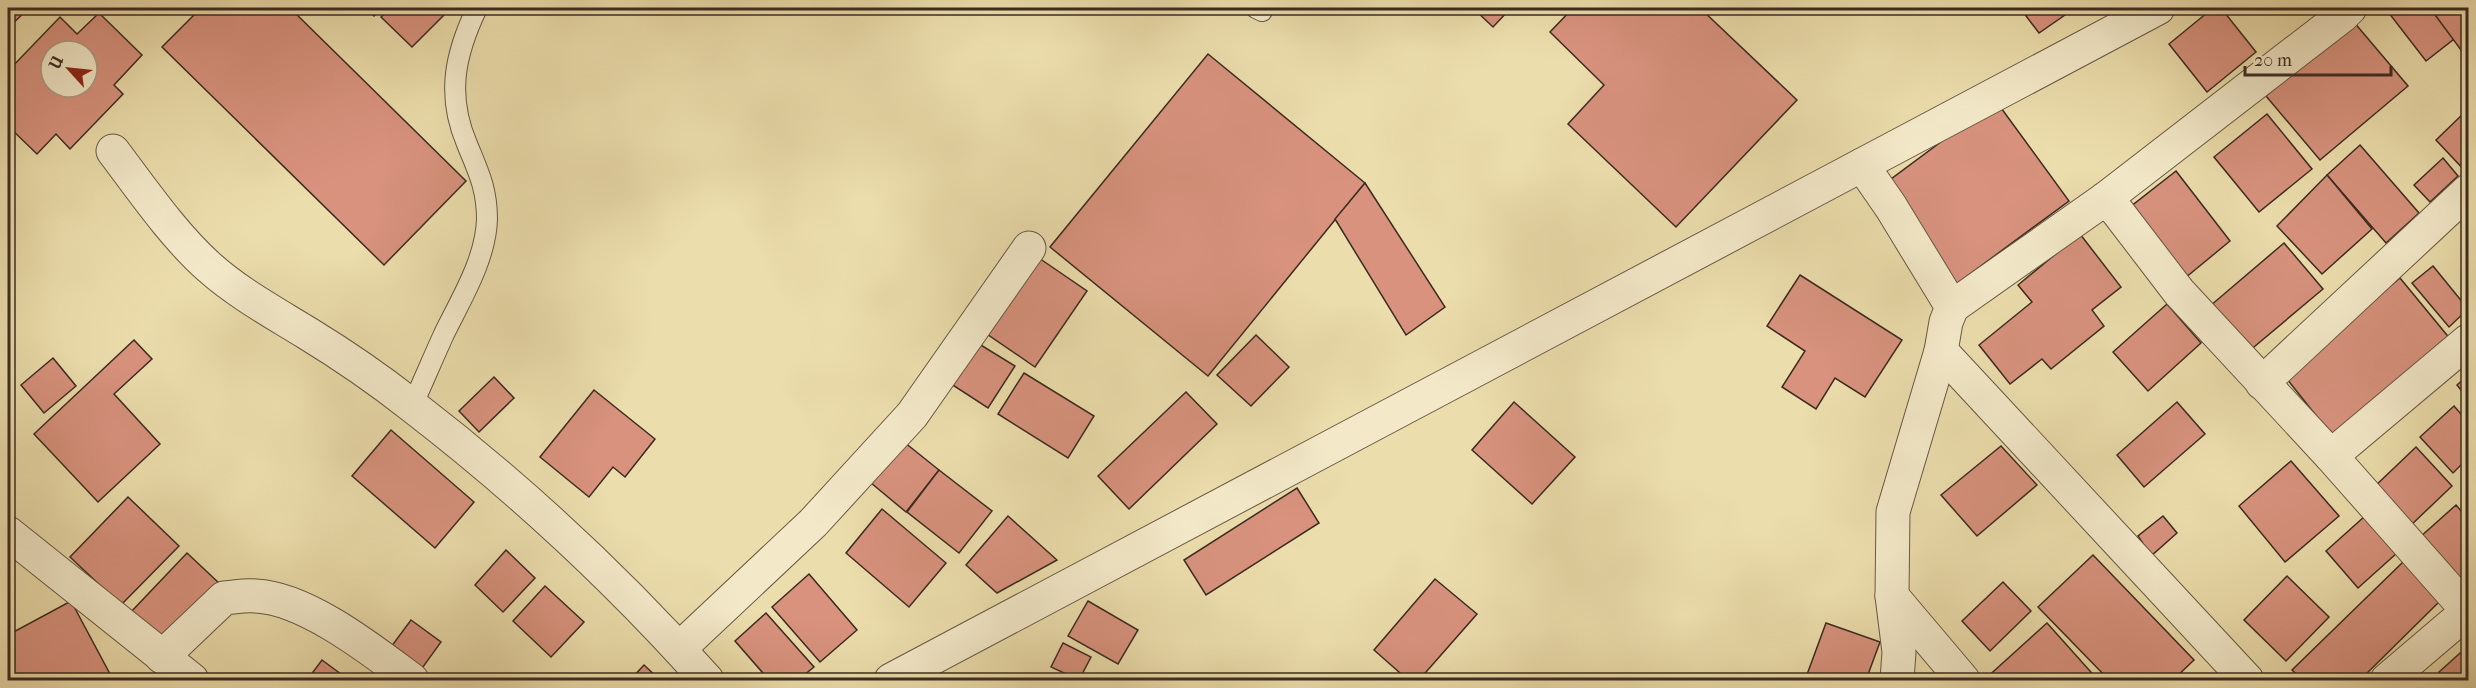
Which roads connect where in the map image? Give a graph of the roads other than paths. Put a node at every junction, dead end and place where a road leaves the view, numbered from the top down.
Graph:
1 (477, 8) edge
2 (2158, 8) edge
3 (2350, 8) edge
4 (113, 151) dead end
5 (1862, 165) junction
6 (2469, 191) edge
7 (2105, 199) junction
8 (1029, 248) dead end
9 (1952, 307) junction
10 (2469, 341) edge
11 (1941, 351) junction
12 (2262, 382) junction
13 (412, 406) junction
14 (2331, 456) junction
15 (8, 533) edge
16 (1892, 596) junction
17 (2469, 611) edge
18 (679, 649) junction
19 (162, 657) junction
20 (192, 681) edge
21 (412, 681) edge
22 (707, 681) edge
23 (891, 681) edge
24 (1897, 681) edge
25 (1963, 681) edge
26 (2247, 681) edge
27 (2387, 681) edge

1 - 13 lane
2 - 5 street
3 - 7 street
4 - 13 street
5 - 9 street
5 - 23 street
6 - 12 street
7 - 9 street
7 - 12 street
8 - 18 street
9 - 11 street
10 - 14 street
11 - 16 street
11 - 26 street
12 - 14 street
13 - 18 street
14 - 17 street
15 - 19 street
16 - 24 street
16 - 25 street
17 - 27 street
18 - 22 street
19 - 20 street
19 - 21 street

